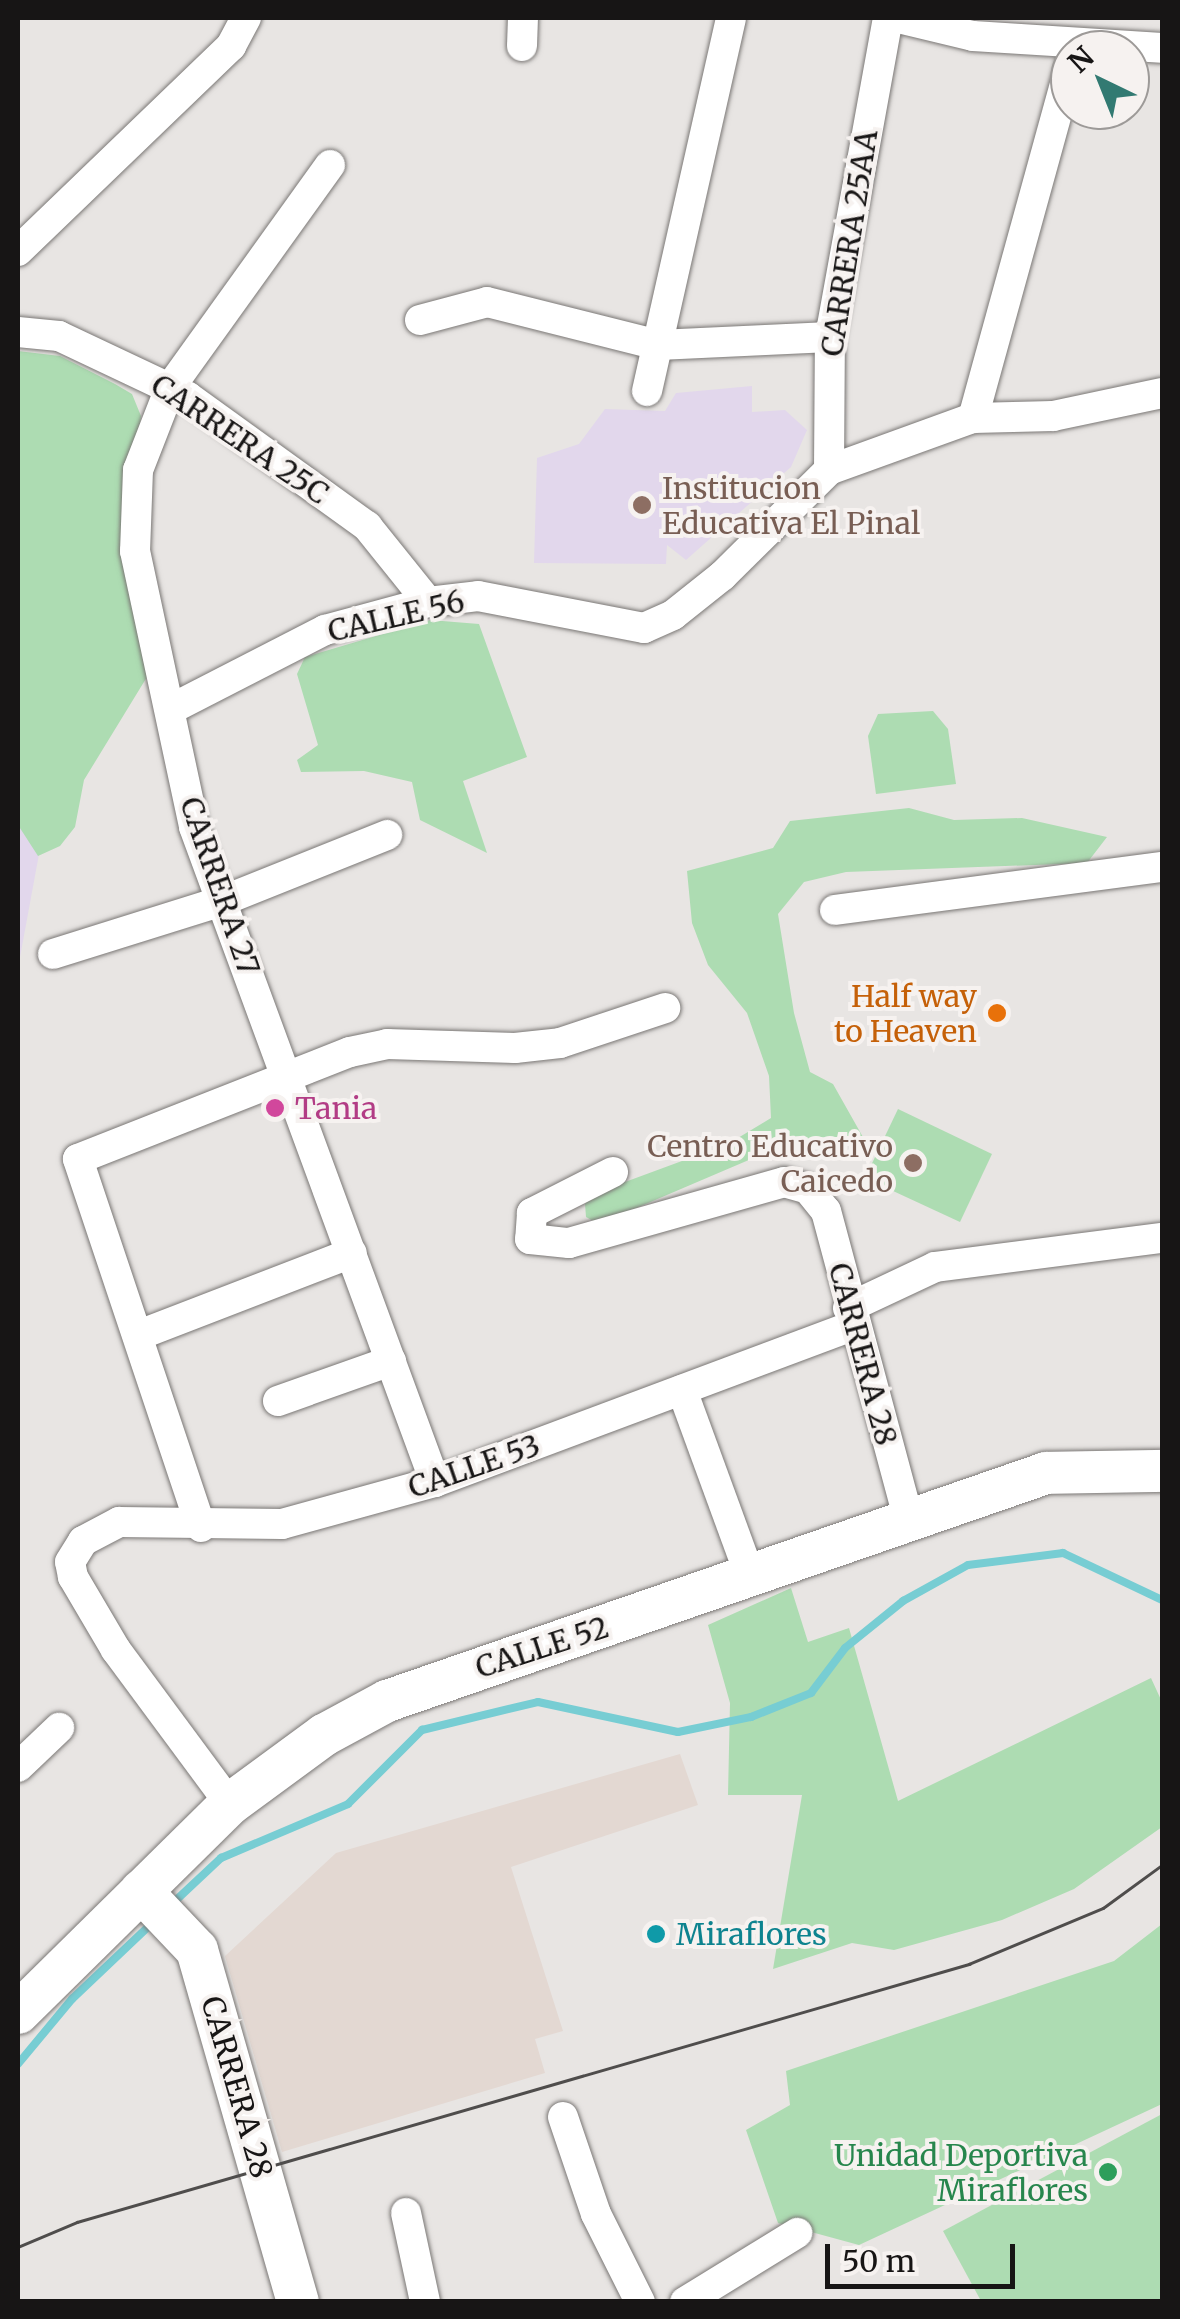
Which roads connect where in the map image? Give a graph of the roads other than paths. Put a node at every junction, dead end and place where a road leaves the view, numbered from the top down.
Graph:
1 (246, 18) edge
2 (732, 18) edge
3 (888, 18) edge
4 (898, 18) edge
5 (1050, 49) edge
6 (1052, 130) edge
7 (330, 165) dead end
8 (18, 251) edge
9 (420, 320) dead end
10 (18, 332) edge
11 (830, 337) junction
12 (658, 345) junction
13 (170, 388) junction
14 (647, 391) dead end
15 (1162, 394) edge
16 (973, 418) junction
17 (829, 470) junction
18 (428, 602) junction
19 (171, 709) junction
20 (387, 835) dead end
21 (1162, 867) edge
22 (222, 900) junction
23 (835, 910) dead end
24 (53, 954) dead end
25 (665, 1008) dead end
26 (287, 1076) junction
27 (613, 1172) dead end
28 (1162, 1238) edge
29 (352, 1253) junction
30 (850, 1317) junction
31 (139, 1335) junction
32 (391, 1360) junction
33 (682, 1390) junction
34 (278, 1400) dead end
35 (1162, 1470) edge
36 (435, 1482) junction
37 (910, 1524) junction
38 (200, 1527) junction
39 (751, 1579) junction
40 (59, 1728) dead end
41 (18, 1767) edge
42 (230, 1804) junction
43 (156, 1905) junction
44 (18, 2013) edge
45 (563, 2117) dead end
46 (406, 2213) dead end
47 (797, 2233) dead end
48 (724, 2292) edge
49 (298, 2302) edge
50 (425, 2302) edge
51 (640, 2302) edge
52 (685, 2302) edge

1 - 8 street
2 - 12 street
3 - 11 street, CARRERA 25AA
4 - 5 street
6 - 16 street
7 - 13 street, CARRERA 27
9 - 12 street
10 - 13 street, CARRERA 25C
11 - 12 street
11 - 17 street, CARRERA 25AA
12 - 14 street
13 - 18 street, CARRERA 25C
13 - 19 street, CARRERA 27
15 - 16 street, CALLE 56
16 - 17 street, CALLE 56
17 - 18 street, CALLE 56
18 - 19 street, CALLE 56
19 - 22 street, CARRERA 27
20 - 22 street
21 - 23 street
22 - 24 street
22 - 26 street, CARRERA 27
25 - 26 street
26 - 29 street, CARRERA 27
26 - 31 street
27 - 30 street, CARRERA 28
28 - 30 street, CALLE 53
29 - 31 street
29 - 32 street, CARRERA 27
30 - 33 street, CALLE 53
30 - 37 street, CARRERA 28
31 - 38 street
32 - 34 street
32 - 36 street, CARRERA 27
33 - 36 street, CALLE 53
33 - 39 street
35 - 37 street, CALLE 52
36 - 38 street, CALLE 53
37 - 39 street, CALLE 52
38 - 42 street, CALLE 53
39 - 42 street, CALLE 52
40 - 41 street
42 - 43 street, CALLE 52
43 - 44 street, CALLE 52
43 - 49 street, CARRERA 28
45 - 51 street
46 - 50 street
47 - 48 street
48 - 52 street

